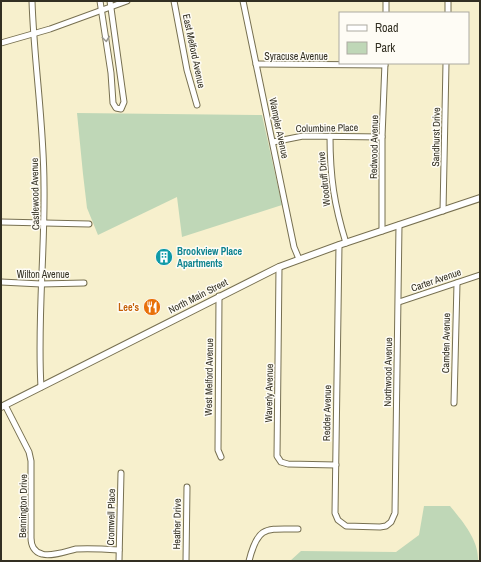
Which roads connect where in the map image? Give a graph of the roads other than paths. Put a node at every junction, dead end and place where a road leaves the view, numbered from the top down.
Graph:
1 (32, 1) edge
2 (100, 1) edge
3 (127, 1) edge
4 (174, 1) edge
5 (243, 1) edge
6 (386, 1) edge
7 (448, 1) edge
8 (110, 4) edge
9 (101, 10) junction
10 (386, 12) edge
11 (448, 12) edge
12 (33, 34) junction
13 (1, 42) edge
14 (256, 64) junction
15 (385, 64) edge
16 (446, 64) edge
17 (197, 105) dead end
18 (330, 136) junction
19 (382, 137) junction
20 (273, 142) junction
21 (480, 198) edge
22 (443, 211) junction
23 (1, 222) edge
24 (45, 223) junction
25 (89, 224) dead end
26 (399, 225) junction
27 (382, 231) junction
28 (342, 244) junction
29 (299, 259) junction
30 (279, 267) junction
31 (480, 275) edge
32 (1, 282) edge
33 (457, 282) junction
34 (84, 283) dead end
35 (41, 284) junction
36 (219, 296) junction
37 (399, 302) junction
38 (41, 387) junction
39 (454, 403) dead end
40 (3, 406) edge
41 (221, 457) dead end
42 (336, 465) junction
43 (121, 473) dead end
44 (187, 487) dead end
45 (393, 519) joint
46 (298, 529) dead end
47 (120, 550) junction
48 (119, 561) edge
49 (186, 561) edge
50 (249, 561) edge

1 - 12 street, Castlewood Avenue
2 - 9 street
3 - 8 street
4 - 17 street, East Melford Avenue
5 - 14 street, Wampler Avenue
6 - 10 street
7 - 11 street
8 - 9 street
9 -> 8 street
9 - 12 street
12 - 13 street
12 - 24 street, Castlewood Avenue
14 - 15 street, Syracuse Avenue
14 - 20 street, Wampler Avenue
15 - 19 street, Redwood Avenue
16 - 22 street, Sandhurst Drive
18 - 19 street, Columbine Place
18 - 20 street, Columbine Place
18 - 28 street, Woodruff Drive
19 - 27 street, Redwood Avenue
20 - 29 street, Wampler Avenue
21 - 22 main road, North Main Street
22 - 26 main road, North Main Street
23 - 24 street
24 - 25 street
24 - 35 street, Castlewood Avenue
26 - 27 main road, North Main Street
26 - 37 street, Northwood Avenue
27 - 28 main road, North Main Street
28 - 29 main road, North Main Street
28 - 42 street, Redder Avenue
29 - 30 main road, North Main Street
30 - 36 main road, North Main Street
30 - 42 street, Waverly Avenue
31 - 33 street, Carter Avenue
32 - 35 street, Wilton Avenue
33 - 37 street, Carter Avenue
33 - 39 street, Camden Avenue
34 - 35 street, Wilton Avenue
35 - 38 street, Castlewood Avenue
36 - 38 main road, North Main Street
36 - 41 street, West Melford Avenue
37 - 45 street, Northwood Avenue
38 - 40 main road, North Main Street
40 - 47 street, Bennington Drive
42 - 45 street, Redder Avenue
43 - 47 street, Cromwell Place
44 - 49 street, Heather Drive
46 - 50 street
47 - 48 street, Cromwell Place

